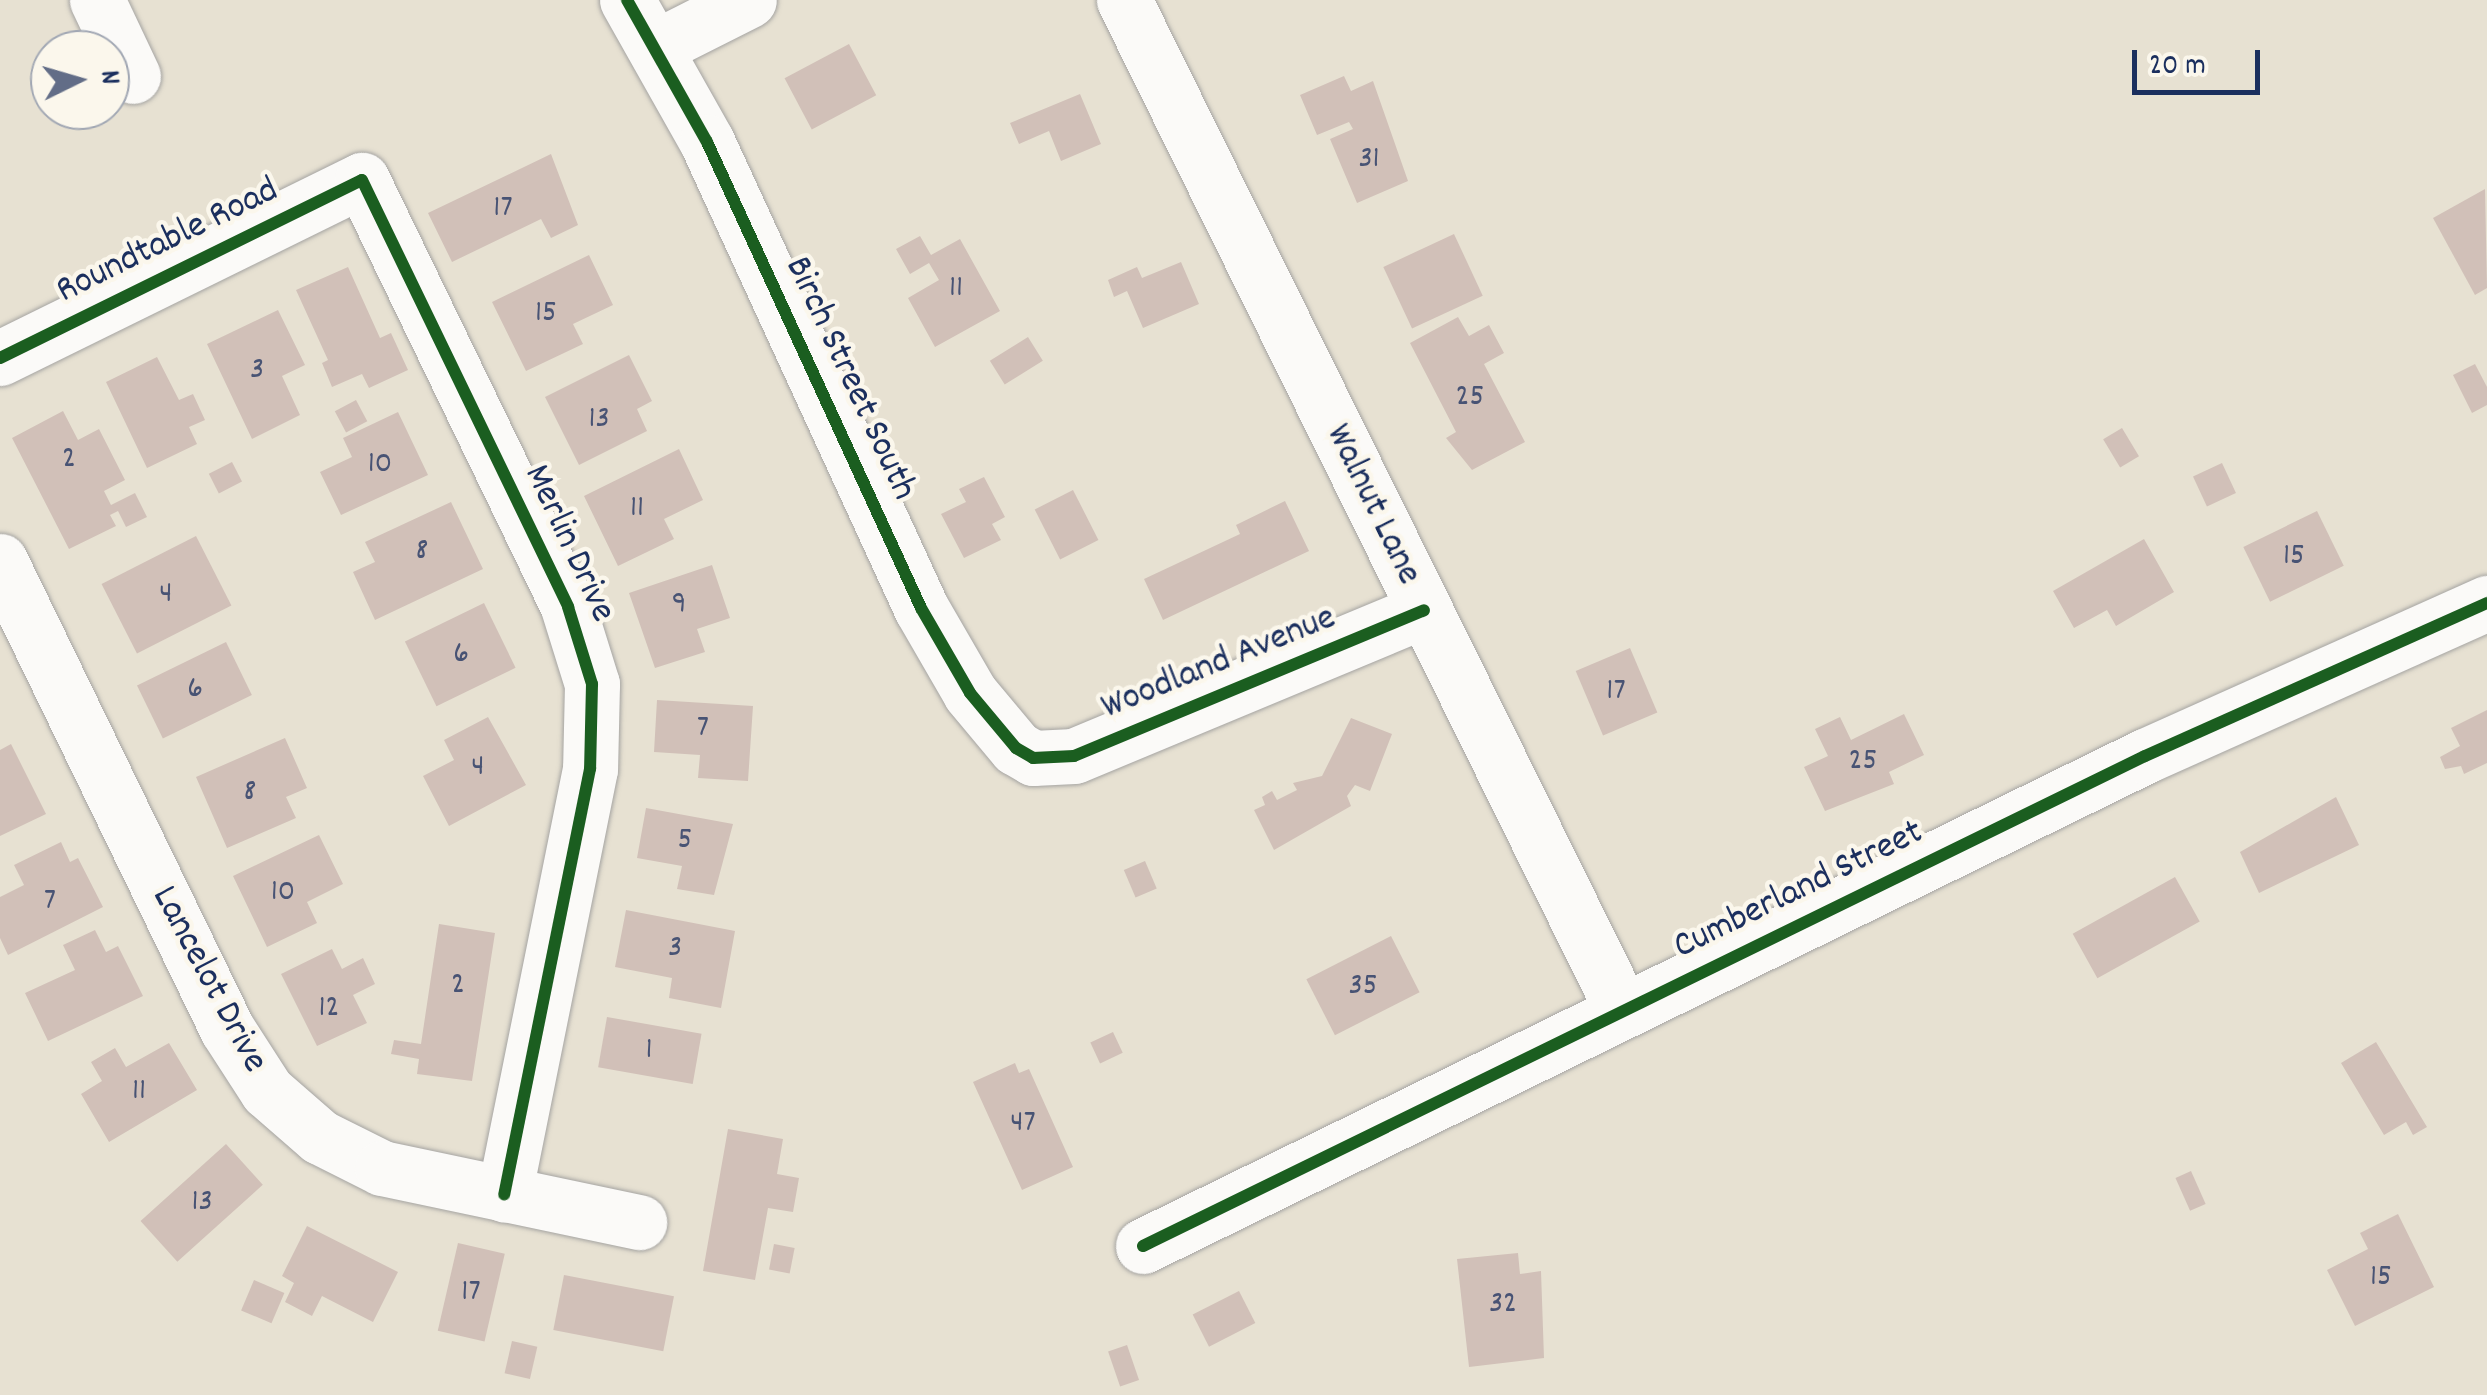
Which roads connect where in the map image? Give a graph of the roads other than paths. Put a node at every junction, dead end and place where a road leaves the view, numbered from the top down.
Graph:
1 (97, 0) edge
2 (749, 0) edge
3 (1124, 0) edge
4 (638, 18) edge
5 (133, 76) dead end
6 (362, 180) joint
7 (0, 358) edge
8 (0, 561) edge
9 (2487, 603) edge
10 (1424, 610) junction
11 (1034, 758) joint
12 (1622, 1010) junction
13 (504, 1194) junction
14 (639, 1222) dead end
15 (1143, 1246) dead end

1 - 5 street
2 - 4 street
3 - 10 street, Walnut Lane
4 - 11 street, Birch Street South
6 - 7 street, Roundtable Road
6 - 13 street, Merlin Drive
8 - 13 street, Lancelot Drive
9 - 12 street, Cumberland Street
10 - 11 street, Woodland Avenue
10 - 12 street, Walnut Lane
12 - 15 street, Cumberland Street
13 - 14 street, Lancelot Drive

